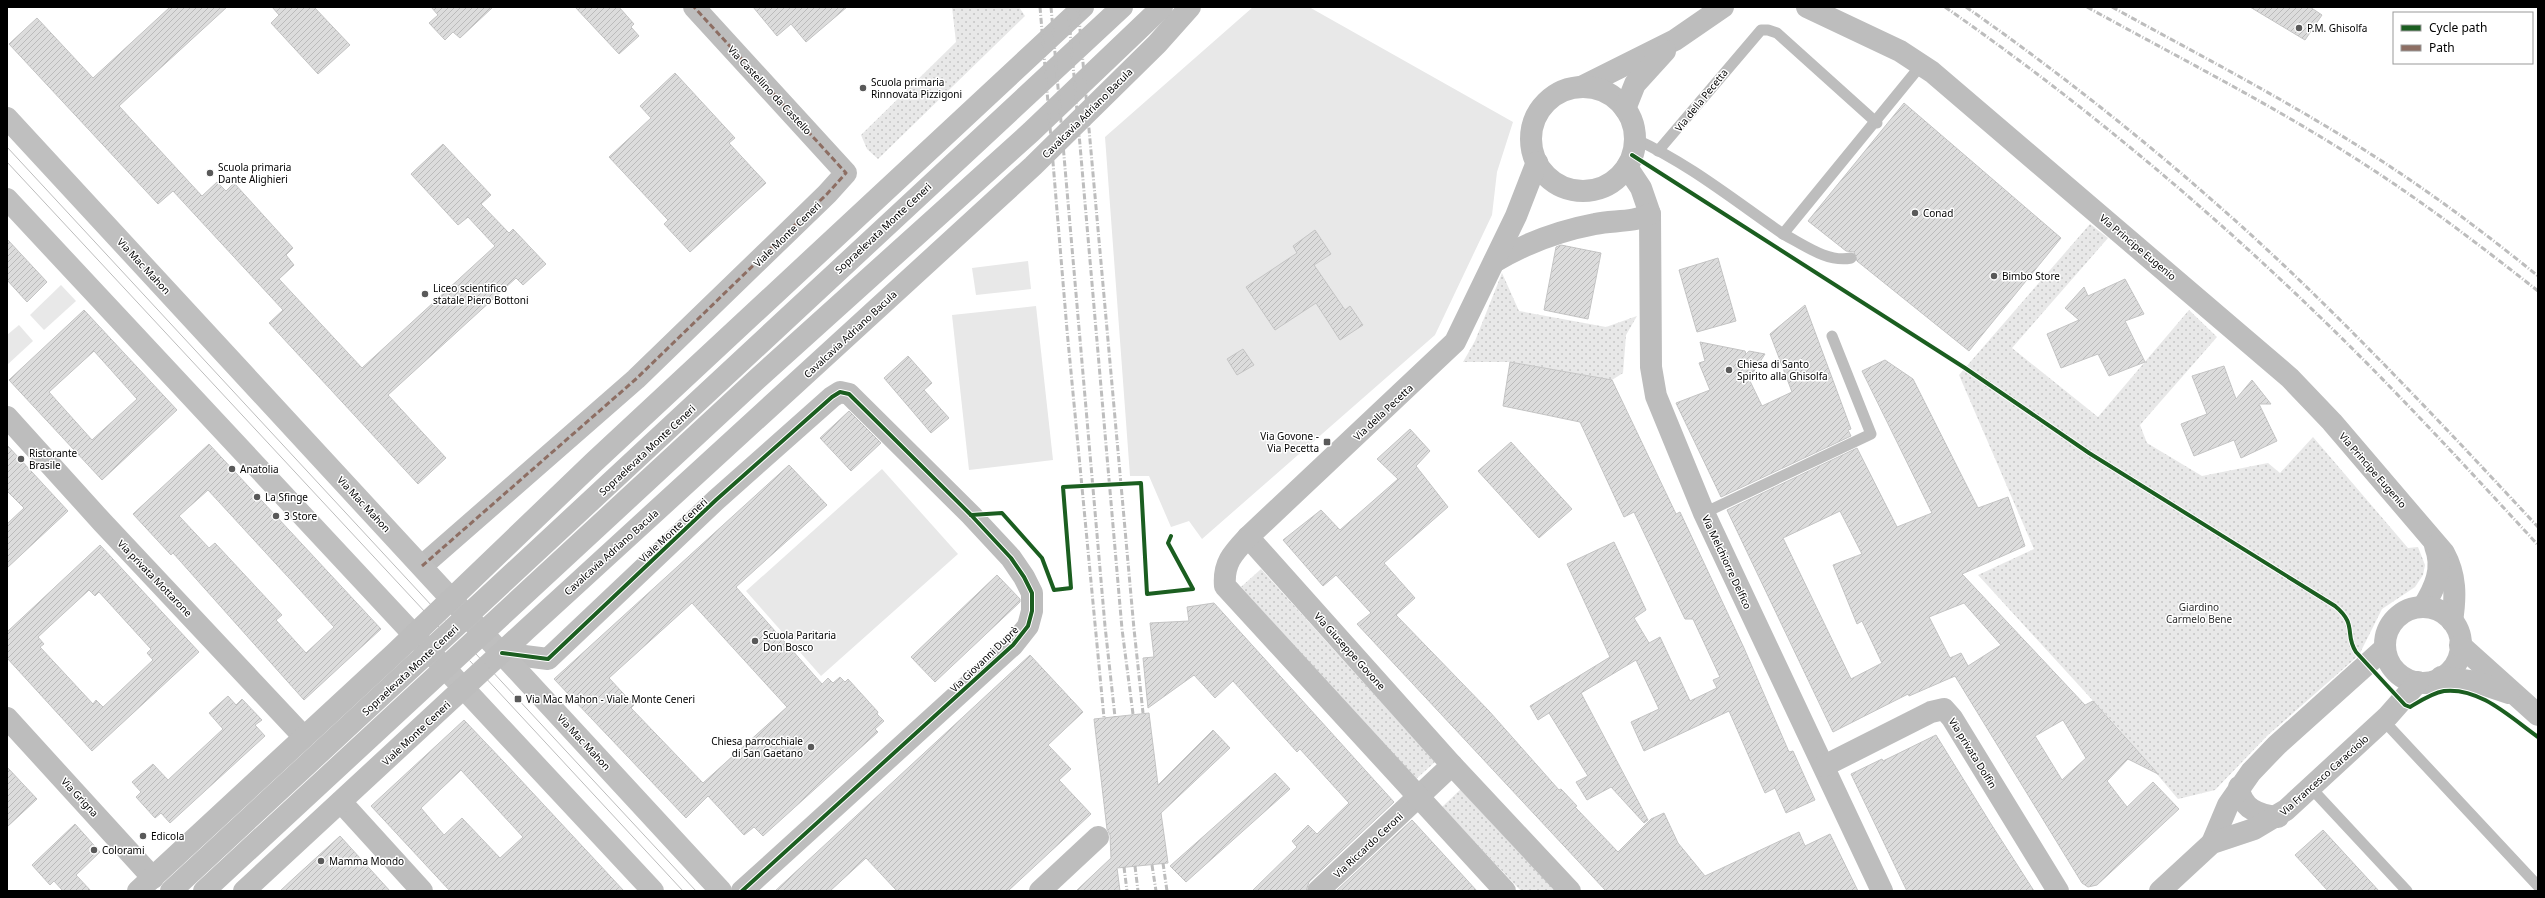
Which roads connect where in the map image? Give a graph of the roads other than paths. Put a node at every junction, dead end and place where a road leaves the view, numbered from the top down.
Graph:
1 (694, 7) edge
2 (1083, 7) edge
3 (1122, 7) edge
4 (1190, 7) edge
5 (1723, 7) edge
6 (1807, 7) edge
7 (1158, 11) edge
8 (1675, 40) junction
9 (1922, 64) junction
10 (1580, 88) junction
11 (1625, 109) junction
12 (7, 118) edge
13 (1877, 122) junction
14 (1635, 139) junction
15 (1658, 151) junction
16 (1536, 162) junction
17 (1627, 167) junction
18 (846, 173) joint
19 (1559, 185) junction
20 (7, 199) edge
21 (1650, 214) junction
22 (1516, 216) junction
23 (1783, 234) junction
24 (1851, 258) dead end
25 (1494, 262) junction
26 (1832, 336) dead end
27 (849, 394) joint
28 (7, 417) edge
29 (1704, 513) junction
30 (2430, 536) junction
31 (1248, 537) junction
32 (422, 566) junction
33 (452, 599) junction
34 (2424, 607) junction
35 (2452, 621) junction
36 (414, 634) junction
37 (2460, 645) junction
38 (2385, 648) junction
39 (502, 653) junction
40 (2441, 677) junction
41 (2418, 682) junction
42 (464, 688) junction
43 (355, 690) junction
44 (2512, 694) junction
45 (2538, 715) edge
46 (7, 718) edge
47 (2383, 720) junction
48 (304, 737) junction
49 (407, 741) junction
50 (1452, 765) junction
51 (1824, 766) junction
52 (2239, 787) junction
53 (2311, 788) junction
54 (1418, 799) junction
55 (341, 802) junction
56 (2278, 816) junction
57 (1098, 837) dead end
58 (2212, 843) junction
59 (146, 884) edge
60 (2538, 886) edge
61 (171, 891) edge
62 (204, 891) edge
63 (244, 891) edge
64 (422, 891) edge
65 (654, 891) edge
66 (721, 891) edge
67 (742, 891) edge
68 (1040, 891) edge
69 (1318, 891) edge
70 (1505, 891) edge
71 (1570, 891) edge
72 (1882, 891) edge
73 (2058, 891) edge
74 (2160, 891) edge
75 (2407, 891) edge

1 - 18 main road, Via Castellino da Castello
2 - 33 main road
3 - 61 main road, Sopraelevata Monte Ceneri
4 - 39 main road, Cavalcavia Adriano Bacula
5 - 8 main road
6 - 9 main road, Via Principe Eugenio
7 - 62 main road
8 - 10 main road
8 - 11 main road
9 - 13 lane
9 - 30 main road, Via Principe Eugenio
10 - 11 main road
10 - 16 main road
11 - 14 main road
12 - 32 main road, Via Mac Mahon
13 - 15 lane, Via della Pecetta
13 - 23 lane
14 - 15 lane
14 - 17 main road
15 - 23 lane
16 - 19 main road
16 - 22 main road, Via della Pecetta
17 - 19 main road
17 - 21 main road, Via Melchiorre Delfico
18 - 32 main road, Viale Monte Ceneri
19 - 22 main road, Via della Pecetta
20 - 36 main road
21 - 25 main road
21 - 29 main road, Via Melchiorre Delfico
22 - 25 main road, Via della Pecetta
23 - 24 lane
25 - 31 main road, Via della Pecetta
26 - 29 lane
27 - 39 main road, Viale Monte Ceneri
27 - 67 main road, Via Giovanni Duprè
28 - 48 main road, Via privata Mottarone
29 - 51 main road, Via Melchiorre Delfico
30 - 34 main road, Via Principe Eugenio
30 - 35 main road, Via Principe Eugenio
31 - 50 main road, Via Giuseppe Govone
31 - 54 main road, Via della Pecetta
32 - 33 main road, Via Mac Mahon
33 - 36 main road
33 - 39 main road, Via Mac Mahon
34 - 35 main road
34 - 38 main road
35 - 37 main road, Via Principe Eugenio
36 - 42 main road
36 - 43 main road
37 - 40 main road
37 - 44 main road
38 - 41 main road
38 - 52 main road, Via Francesco Caracciolo
39 - 42 main road, Viale Monte Ceneri
39 - 66 main road, Via Mac Mahon
40 - 41 main road
40 - 44 main road
41 - 47 main road, Via Francesco Caracciolo
42 - 49 main road, Viale Monte Ceneri
42 - 65 main road
43 - 48 main road
43 - 49 main road
44 - 45 main road
46 - 59 main road, Via Grigna
47 - 53 main road, Via Francesco Caracciolo
47 - 60 lane
48 - 59 main road
49 - 55 main road, Viale Monte Ceneri
50 - 54 main road
50 - 71 main road, Via Giuseppe Govone
51 - 72 main road, Via Melchiorre Delfico
51 - 73 main road, Via privata Dolfin
52 - 56 main road
52 - 58 main road, Via Francesco Caracciolo
53 - 56 main road, Via Francesco Caracciolo
53 - 75 lane
54 - 69 main road, Via Riccardo Ceroni
54 - 70 main road
55 - 63 main road, Viale Monte Ceneri
55 - 64 main road
56 - 58 main road, Via Francesco Caracciolo
57 - 68 main road
58 - 74 main road, Via Francesco Caracciolo

